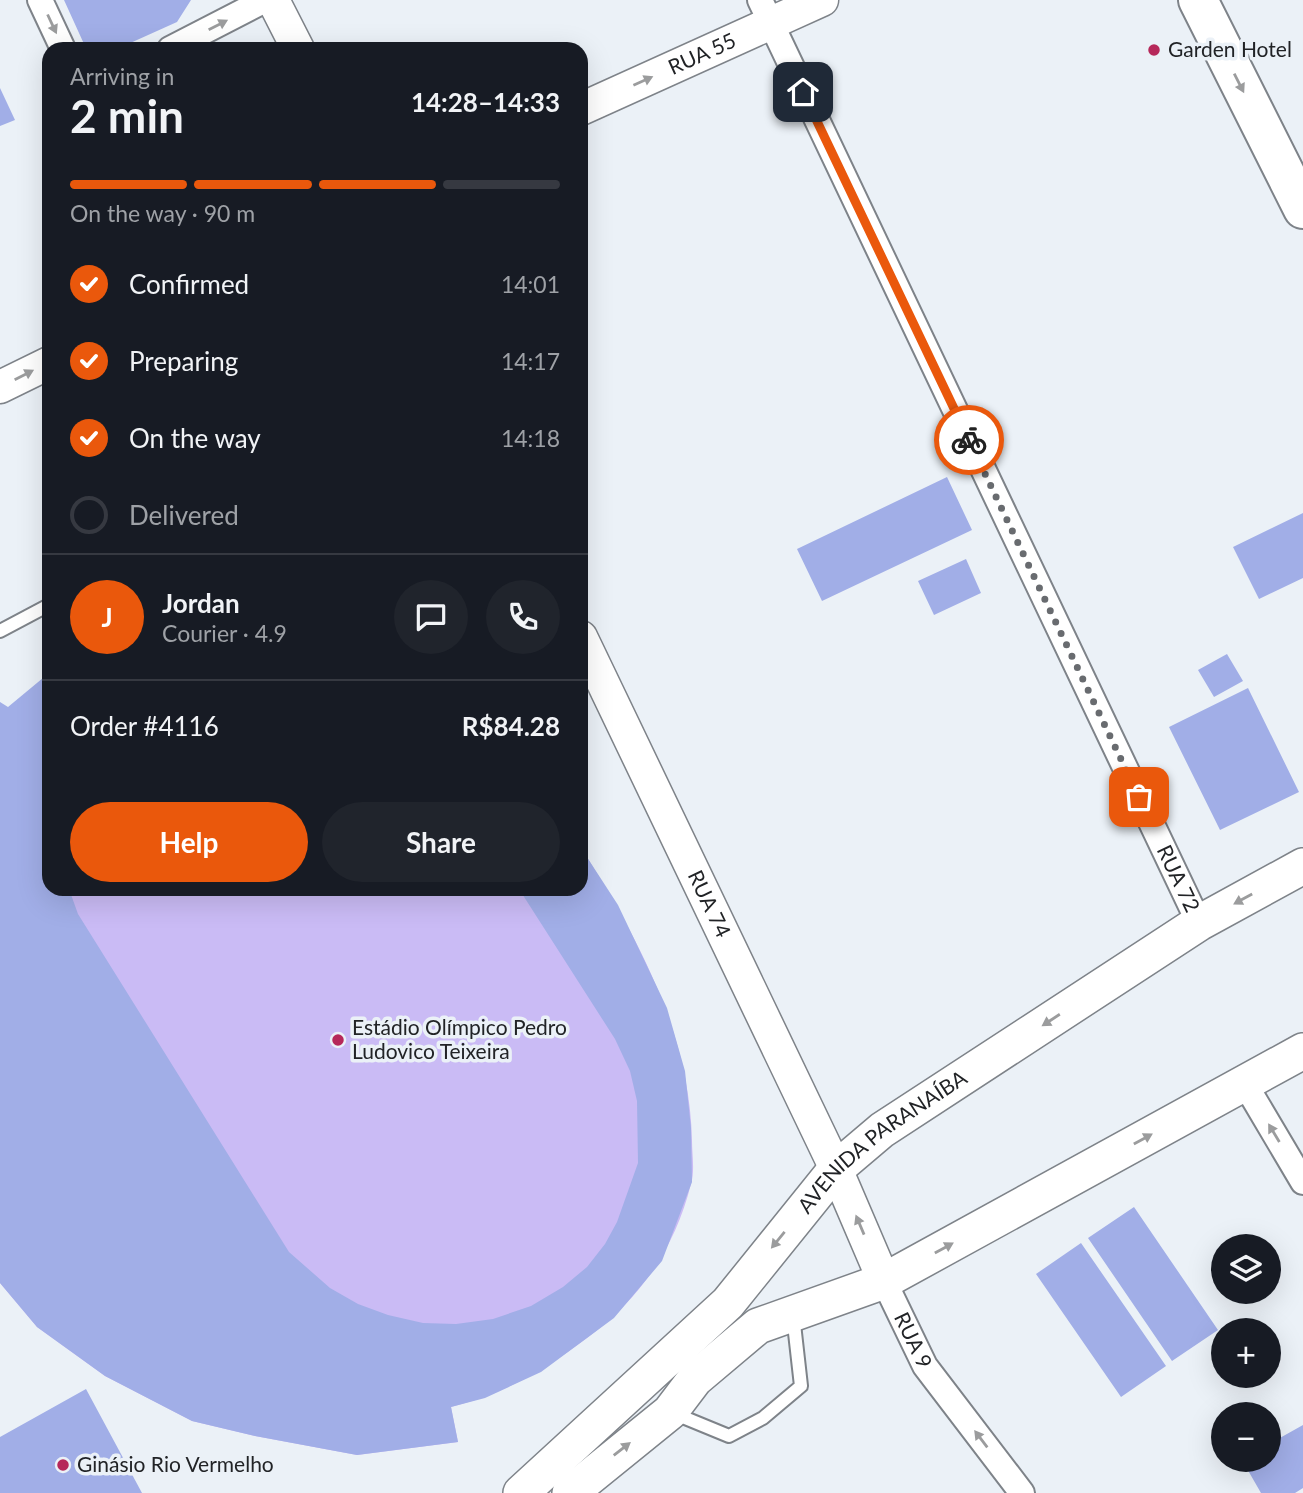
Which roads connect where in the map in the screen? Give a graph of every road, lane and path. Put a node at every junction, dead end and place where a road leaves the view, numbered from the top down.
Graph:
1 (40, 0) edge
2 (265, 0) edge
3 (274, 0) edge
4 (822, 0) edge
5 (1198, 0) edge
6 (765, 12) edge
7 (60, 42) edge
8 (184, 42) edge
9 (295, 42) edge
10 (588, 105) edge
11 (1303, 209) edge
12 (42, 366) edge
13 (0, 387) edge
14 (42, 609) edge
15 (0, 631) edge
16 (588, 652) edge
17 (1303, 866) edge
18 (1199, 923) junction
19 (1303, 1051) edge
20 (1245, 1084) junction
21 (836, 1169) junction
22 (1303, 1182) edge
23 (884, 1281) junction
24 (792, 1311) junction
25 (670, 1412) junction
26 (522, 1493) edge
27 (570, 1493) edge
28 (1022, 1493) edge

1 -> 7 street
8 -> 2 street
3 - 9 street
4 - 6 street, RUA 55
5 -> 11 main road
10 -> 6 street, RUA 55
6 - 18 street, RUA 72
13 -> 12 street
14 - 15 lane
16 - 21 street, RUA 74
17 -> 18 main road, AVENIDA PARANAÍBA
18 -> 21 main road, AVENIDA PARANAÍBA
19 - 20 main road
22 -> 20 street
23 -> 20 main road
23 -> 21 street, RUA 9
21 -> 26 main road, AVENIDA PARANAÍBA
23 - 24 main road
28 -> 23 street, RUA 9
24 - 25 main road
24 - 25 lane
27 -> 25 main road

